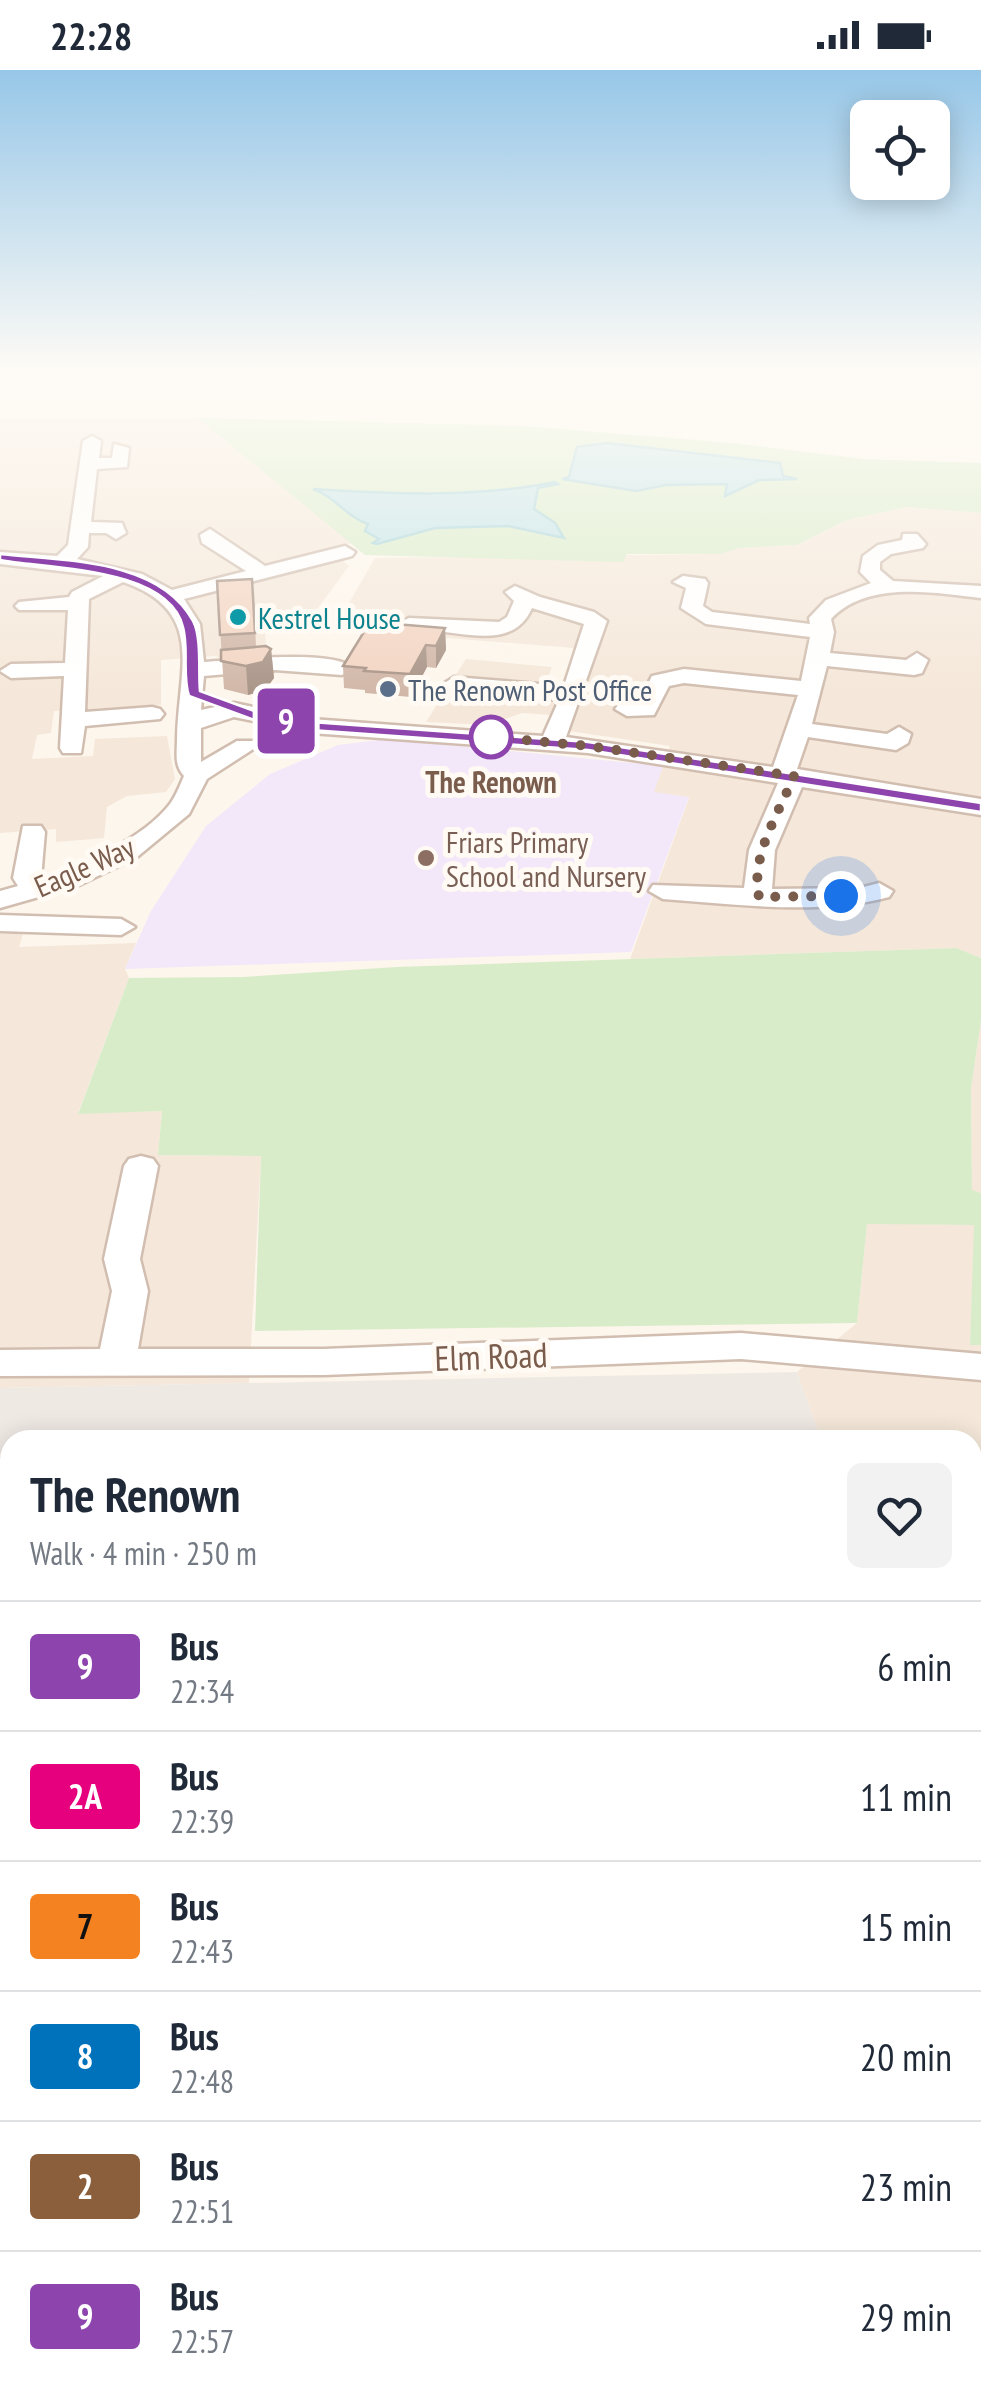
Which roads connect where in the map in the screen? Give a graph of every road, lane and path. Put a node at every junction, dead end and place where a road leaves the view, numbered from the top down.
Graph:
1 (90, 480) edge
2 (78, 528) junction
3 (116, 533) dead end
4 (210, 535) dead end
5 (917, 544) dead end
6 (345, 552) dead end
7 (236, 556) junction
8 (0, 558) edge
9 (280, 560) dead end
10 (62, 562) junction
11 (262, 573) junction
12 (120, 575) junction
13 (699, 583) dead end
14 (888, 588) junction
15 (981, 592) edge
16 (168, 597) junction
17 (78, 603) junction
18 (26, 606) dead end
19 (391, 632) edge
20 (822, 632) junction
21 (817, 658) junction
22 (342, 668) edge
23 (914, 668) dead end
24 (76, 669) junction
25 (12, 671) dead end
26 (192, 682) junction
27 (454, 684) dead end
28 (808, 689) junction
29 (574, 694) junction
30 (234, 710) junction
31 (648, 710) dead end
32 (152, 714) dead end
33 (799, 729) junction
34 (45, 730) dead end
35 (190, 730) junction
36 (73, 732) junction
37 (257, 734) junction
38 (552, 742) junction
39 (896, 743) dead end
40 (197, 775) junction
41 (788, 775) junction
42 (981, 808) edge
43 (32, 832) dead end
44 (34, 891) junction
45 (663, 892) dead end
46 (879, 892) dead end
47 (759, 897) junction
48 (0, 900) edge
49 (0, 923) edge
50 (122, 927) dead end
51 (127, 1178) dead end
52 (0, 1363) edge
53 (116, 1364) junction
54 (981, 1367) edge

1 - 2 street
2 - 3 street
2 - 10 street
4 - 7 street
5 - 14 street
6 - 11 street
7 - 9 street
7 - 11 street
8 - 10 street
10 - 12 street
11 - 16 street
12 - 16 street
12 - 17 street
13 - 20 street
14 - 15 street
14 - 20 street
16 - 26 street
17 - 18 street
17 - 24 street
19 - 29 street
20 - 21 street
21 - 23 street
21 - 28 street
22 - 26 street
24 - 25 street
24 - 36 street
26 - 30 street
26 - 35 street
27 - 29 street
28 - 31 street
28 - 33 street
29 - 38 street
30 - 35 street
30 - 37 street
32 - 36 street
33 - 39 street
33 - 41 street
34 - 36 street
35 - 37 street
35 - 40 street
37 - 38 street
37 - 40 street, Eagle Way
38 - 41 street
40 - 44 street, Eagle Way
41 - 42 street
41 - 47 street
43 - 44 street
44 - 48 street, Eagle Way
45 - 47 street
46 - 47 street
49 - 50 street
51 - 53 street
52 - 53 street, Elm Road
53 - 54 street, Elm Road

